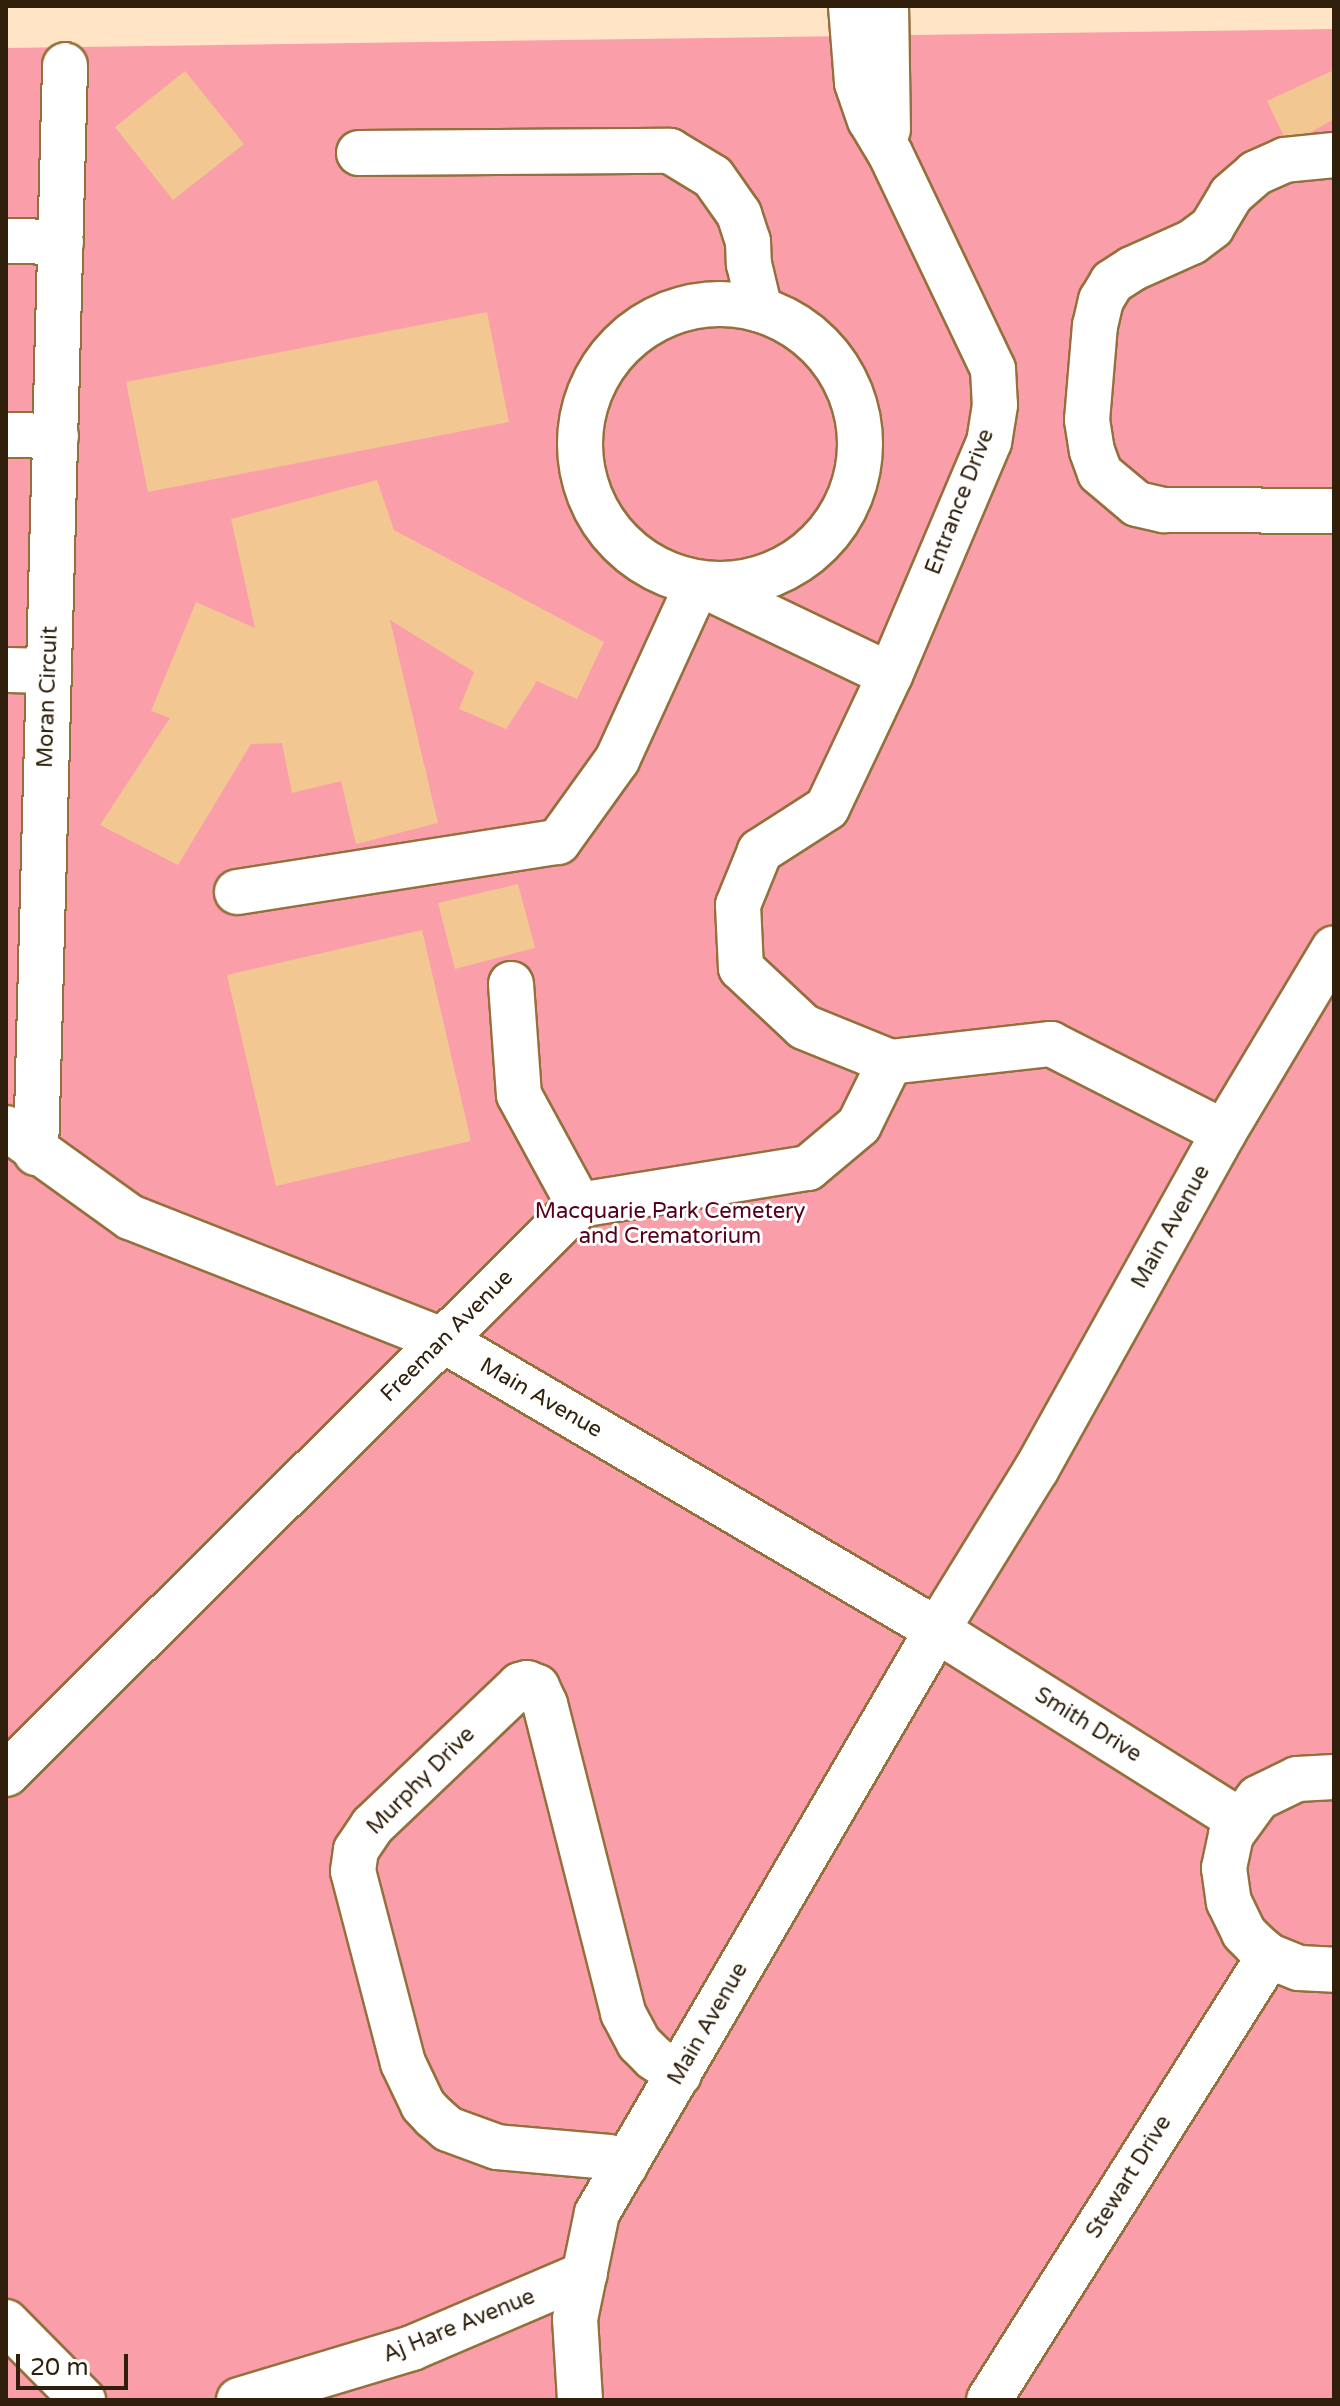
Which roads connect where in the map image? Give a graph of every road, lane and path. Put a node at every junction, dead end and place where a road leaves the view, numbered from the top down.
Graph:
1 (851, 6) edge
2 (886, 6) edge
3 (65, 65) dead end
4 (359, 153) dead end
5 (890, 153) junction
6 (1334, 155) edge
7 (6, 241) edge
8 (61, 242) junction
9 (760, 310) junction
10 (6, 435) edge
11 (56, 436) junction
12 (1334, 511) edge
13 (807, 556) junction
14 (698, 583) junction
15 (787, 623) junction
16 (6, 670) edge
17 (49, 671) junction
18 (890, 675) junction
19 (237, 892) dead end
20 (1334, 948) edge
21 (511, 984) dead end
22 (890, 1062) junction
23 (1224, 1132) junction
24 (21, 1140) edge
25 (579, 1205) junction
26 (443, 1340) junction
27 (937, 1630) junction
28 (6, 1774) edge
29 (1334, 1777) edge
30 (1239, 1820) junction
31 (1269, 1956) junction
32 (1334, 1970) edge
33 (679, 2074) junction
34 (625, 2166) junction
35 (585, 2274) junction
36 (6, 2322) edge
37 (83, 2400) edge
38 (239, 2400) edge
39 (580, 2400) edge
40 (989, 2400) edge

1 - 5 lane, Entrance Drive
2 - 5 lane, Entrance Drive
3 - 8 lane, Moran Circuit
4 - 9 lane
5 - 18 lane, Entrance Drive
6 - 12 lane
7 - 8 lane
8 - 11 lane, Moran Circuit
9 - 13 lane
9 - 14 lane
10 - 11 lane
11 - 17 lane, Moran Circuit
13 - 14 lane
13 - 15 lane
14 - 15 lane
14 - 19 lane
15 - 18 lane
16 - 17 lane
17 - 24 lane, Moran Circuit
18 - 22 lane, Entrance Drive
20 - 23 lane, Main Avenue
21 - 25 lane
22 - 23 lane
22 - 25 lane
23 - 27 lane, Main Avenue
24 - 26 lane, Main Avenue
25 - 26 lane, Freeman Avenue
26 - 27 lane, Main Avenue
26 - 28 lane, Freeman Avenue
27 - 30 lane, Smith Drive
27 - 33 lane, Main Avenue
29 - 30 lane
30 - 31 lane
31 - 32 lane
31 - 40 lane, Stewart Drive
33 - 34 lane, Main Avenue
33 - 34 lane, Murphy Drive
34 - 35 lane, Main Avenue
35 - 38 lane, Aj Hare Avenue
35 - 39 lane, Main Avenue
36 - 37 lane

